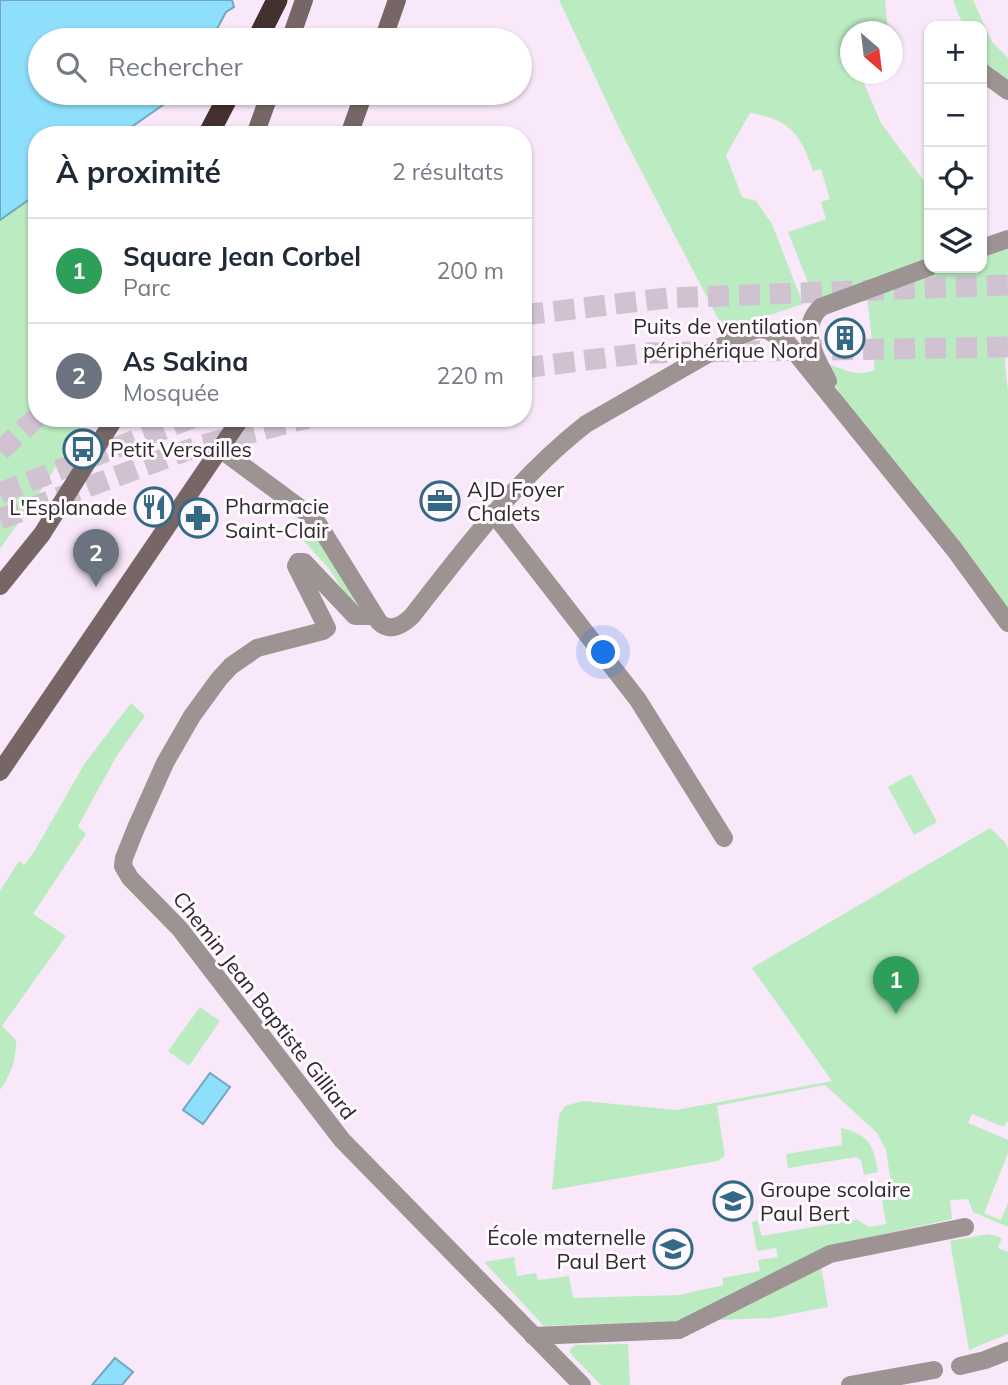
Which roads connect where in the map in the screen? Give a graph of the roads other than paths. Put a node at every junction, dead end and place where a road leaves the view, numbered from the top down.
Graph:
1 (277, 0) edge
2 (304, 0) edge
3 (397, 0) edge
4 (263, 28) edge
5 (294, 28) edge
6 (387, 28) edge
7 (987, 76) edge
8 (1008, 91) edge
9 (224, 105) edge
10 (266, 105) edge
11 (360, 105) edge
12 (213, 126) edge
13 (258, 126) edge
14 (352, 126) edge
15 (1008, 239) edge
16 (987, 246) edge
17 (924, 269) edge
18 (846, 415) junction
19 (109, 427) edge
20 (235, 427) edge
21 (220, 449) junction
22 (493, 513) junction
23 (0, 586) edge
24 (374, 616) junction
25 (1008, 623) edge
26 (0, 772) edge
27 (724, 838) dead end
28 (965, 1227) dead end
29 (533, 1336) junction
30 (1008, 1350) edge
31 (960, 1366) dead end
32 (934, 1370) dead end
33 (582, 1385) edge
34 (850, 1385) edge

1 - 4 highway
2 - 5 main road
3 - 6 main road
7 - 8 street
9 - 12 highway
10 - 13 main road
11 - 14 main road
15 - 16 street
17 - 18 street
18 - 22 street
18 - 25 street
19 - 23 main road
20 - 21 main road
21 - 24 street
21 - 26 main road
22 - 24 street
22 - 27 street
24 - 29 street, Chemin Jean Baptiste Gilliard
28 - 29 street
29 - 33 street, Chemin Jean Baptiste Gilliard
30 - 31 street
32 - 34 street

